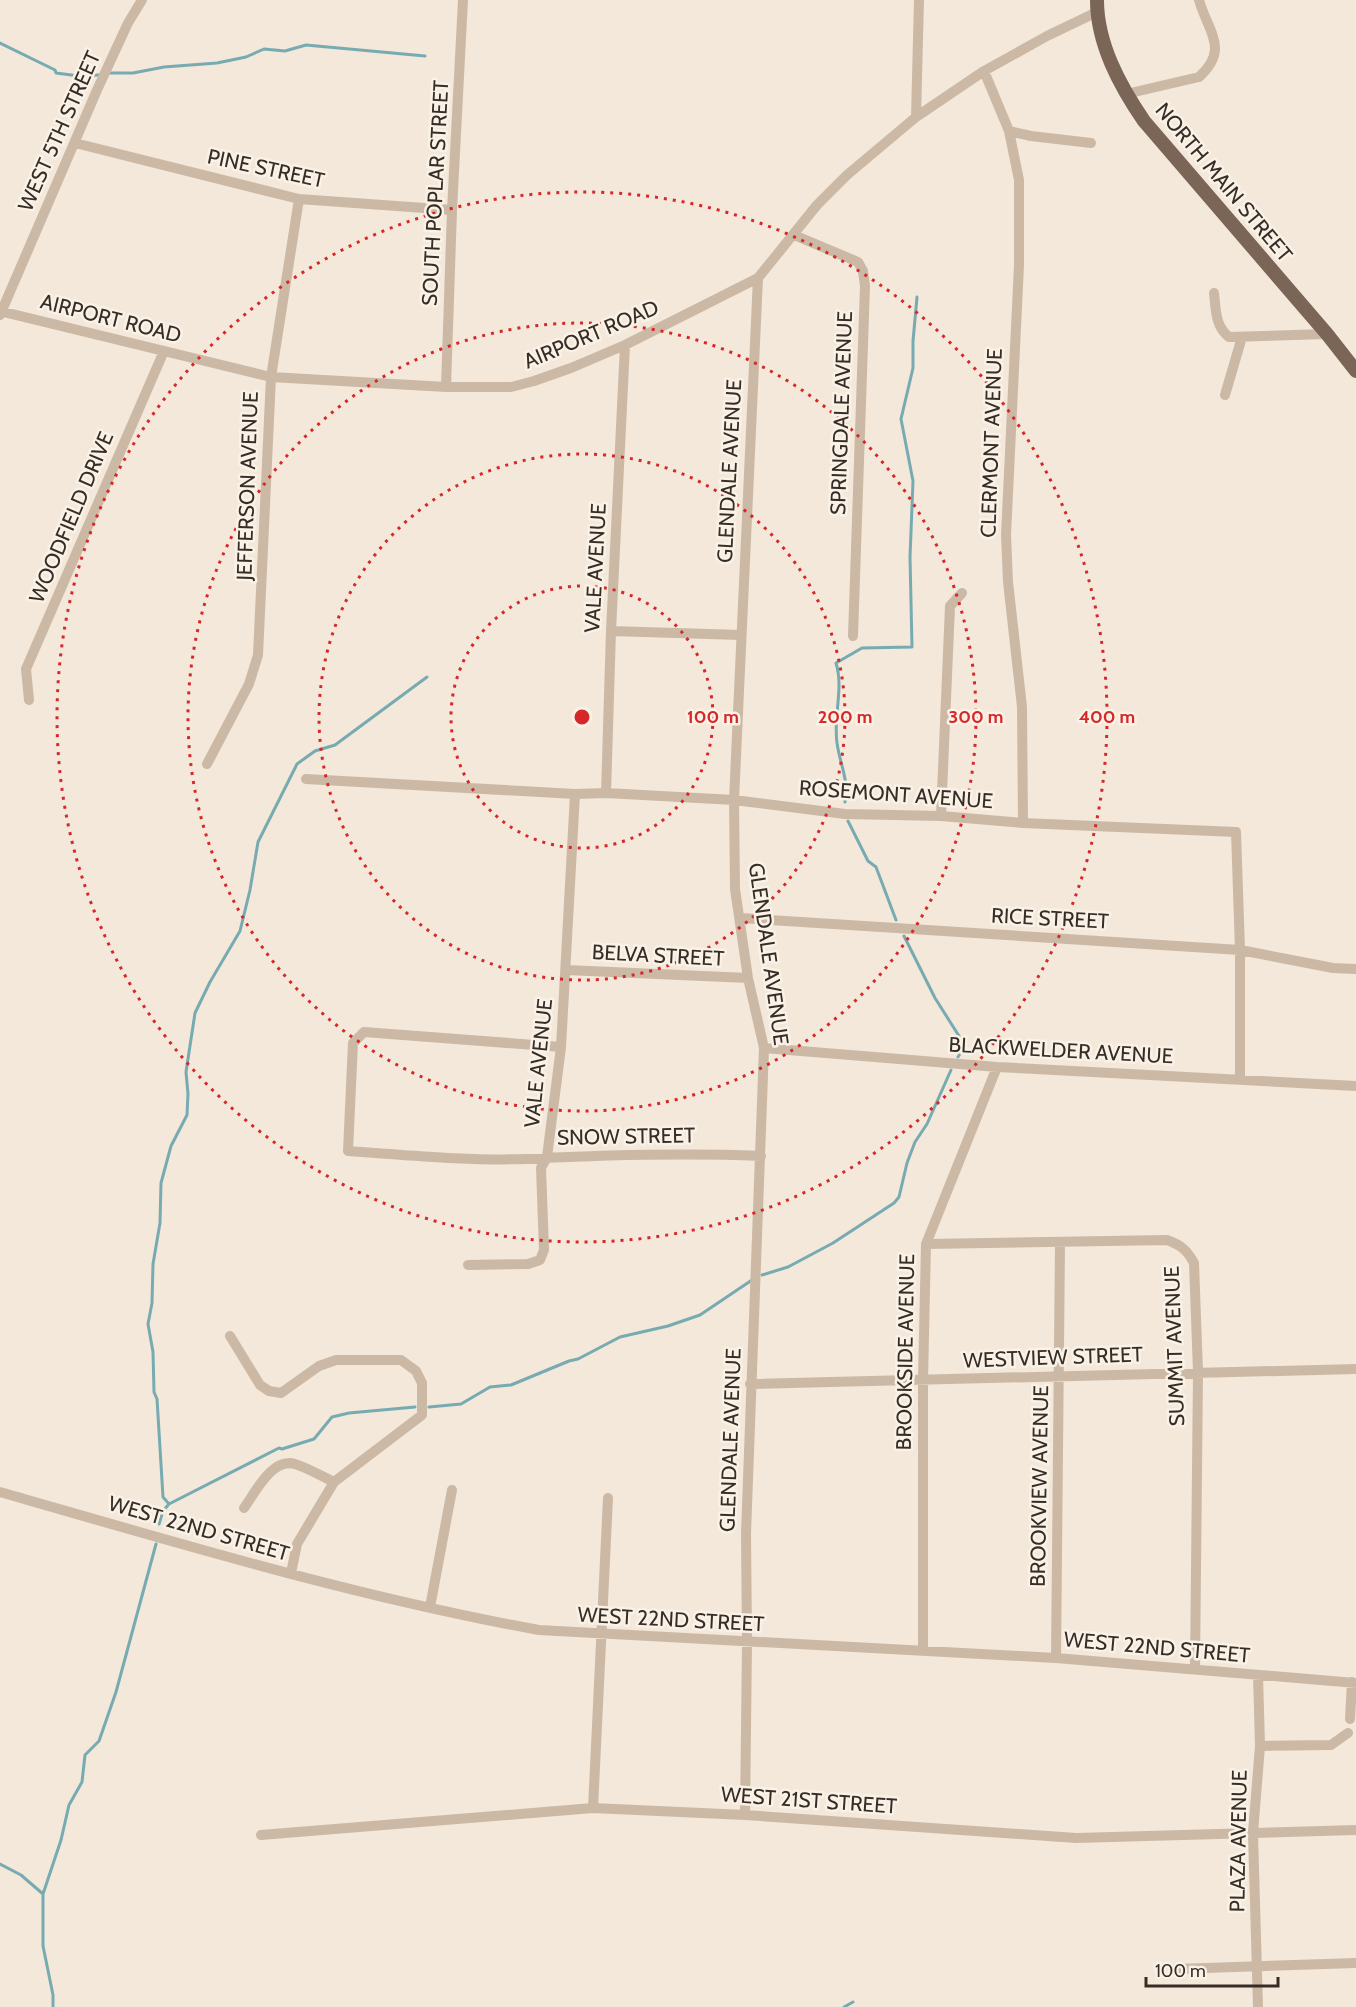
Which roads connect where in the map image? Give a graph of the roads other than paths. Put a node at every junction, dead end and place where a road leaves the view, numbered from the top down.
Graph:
1 (142, 0) edge
2 (463, 0) edge
3 (919, 0) edge
4 (1199, 0) edge
5 (1097, 6) edge
6 (984, 71) junction
7 (1126, 94) junction
8 (916, 117) junction
9 (1009, 131) junction
10 (75, 143) junction
11 (1091, 143) dead end
12 (299, 200) junction
13 (452, 210) junction
14 (794, 235) junction
15 (758, 278) junction
16 (1214, 293) dead end
17 (0, 312) edge
18 (1327, 334) junction
19 (1242, 337) junction
20 (625, 345) junction
21 (164, 351) junction
22 (1356, 371) edge
23 (271, 377) junction
24 (447, 387) junction
25 (1225, 395) dead end
26 (962, 593) dead end
27 (611, 631) junction
28 (741, 635) junction
29 (853, 636) dead end
30 (29, 700) dead end
31 (207, 764) dead end
32 (306, 779) dead end
33 (606, 793) junction
34 (575, 794) junction
35 (734, 800) junction
36 (941, 816) junction
37 (1023, 823) junction
38 (740, 918) junction
39 (1240, 950) junction
40 (1356, 969) edge
41 (566, 970) junction
42 (748, 978) junction
43 (561, 1047) junction
44 (764, 1048) junction
45 (997, 1067) junction
46 (1240, 1080) junction
47 (1356, 1086) edge
48 (761, 1156) junction
49 (547, 1157) junction
50 (1060, 1243) junction
51 (926, 1244) junction
52 (468, 1265) dead end
53 (230, 1336) dead end
54 (1356, 1370) edge
55 (1198, 1372) junction
56 (1059, 1376) junction
57 (923, 1381) junction
58 (750, 1384) junction
59 (334, 1482) junction
60 (452, 1490) dead end
61 (0, 1492) edge
62 (608, 1498) dead end
63 (244, 1508) dead end
64 (291, 1574) junction
65 (430, 1607) junction
66 (602, 1634) junction
67 (747, 1643) junction
68 (923, 1651) junction
69 (1056, 1658) junction
70 (1196, 1668) junction
71 (1258, 1675) junction
72 (1354, 1682) edge
73 (1350, 1719) dead end
74 (1348, 1733) dead end
75 (1260, 1746) junction
76 (593, 1808) junction
77 (745, 1815) junction
78 (1356, 1830) edge
79 (1253, 1833) junction
80 (261, 1835) dead end
81 (1356, 1963) edge
82 (1257, 1966) junction
83 (1176, 1969) dead end
84 (1258, 2007) edge

1 - 10 street, WEST 5TH STREET
2 - 13 street, SOUTH POPLAR STREET
3 - 8 street
4 - 7 street
5 - 6 street, AIRPORT ROAD
5 - 7 main road, NORTH MAIN STREET
6 - 8 street, AIRPORT ROAD
6 - 9 street, CLERMONT AVENUE
7 - 18 main road, NORTH MAIN STREET
8 - 14 street, AIRPORT ROAD
9 - 11 street
9 - 37 street, CLERMONT AVENUE
10 - 12 street, PINE STREET
10 - 17 street, WEST 5TH STREET
12 - 13 street, PINE STREET
12 - 23 street, JEFFERSON AVENUE
13 - 24 street, SOUTH POPLAR STREET
14 - 15 street, AIRPORT ROAD
14 - 29 street, SPRINGDALE AVENUE
15 - 20 street, AIRPORT ROAD
15 - 28 street, GLENDALE AVENUE
16 - 19 street
17 - 21 street, AIRPORT ROAD
18 - 19 street
18 - 22 main road, NORTH MAIN STREET
19 - 25 street
20 - 24 street, AIRPORT ROAD
20 - 27 street, VALE AVENUE
21 - 23 street, AIRPORT ROAD
21 - 30 street, WOODFIELD DRIVE
23 - 24 street, AIRPORT ROAD
23 - 31 street, JEFFERSON AVENUE
26 - 36 street
27 - 28 street
27 - 33 street, VALE AVENUE
28 - 35 street, GLENDALE AVENUE
32 - 34 street, ROSEMONT AVENUE
33 - 34 street, ROSEMONT AVENUE
33 - 35 street, ROSEMONT AVENUE
34 - 41 street, VALE AVENUE
35 - 36 street, ROSEMONT AVENUE
35 - 38 street, GLENDALE AVENUE
36 - 37 street, ROSEMONT AVENUE
37 - 39 street, ROSEMONT AVENUE
38 - 39 street, RICE STREET
38 - 42 street, GLENDALE AVENUE
39 - 40 street, RICE STREET
39 - 46 street, ROSEMONT AVENUE
41 - 42 street, BELVA STREET
41 - 43 street, VALE AVENUE
42 - 44 street, GLENDALE AVENUE
43 - 49 street, VALE AVENUE
43 - 49 street, SNOW STREET
44 - 45 street, BLACKWELDER AVENUE
44 - 48 street, GLENDALE AVENUE
45 - 46 street, BLACKWELDER AVENUE
45 - 51 street, BROOKSIDE AVENUE
46 - 47 street, BLACKWELDER AVENUE
48 - 49 street, SNOW STREET
48 - 58 street, GLENDALE AVENUE
49 - 52 street, VALE AVENUE
50 - 51 street, SUMMIT AVENUE
50 - 55 street, SUMMIT AVENUE
50 - 56 street, BROOKVIEW AVENUE
51 - 57 street, BROOKSIDE AVENUE
53 - 59 street
54 - 55 street, WESTVIEW STREET
55 - 56 street, WESTVIEW STREET
55 - 70 street, SUMMIT AVENUE
56 - 57 street, WESTVIEW STREET
56 - 69 street, BROOKVIEW AVENUE
57 - 58 street, WESTVIEW STREET
57 - 68 street, BROOKSIDE AVENUE
58 - 67 street, GLENDALE AVENUE
59 - 63 street
59 - 64 street
60 - 65 street
61 - 64 street, WEST 22ND STREET
62 - 66 street
64 - 65 street, WEST 22ND STREET
65 - 66 street, WEST 22ND STREET
66 - 67 street, WEST 22ND STREET
66 - 76 street
67 - 68 street, WEST 22ND STREET
67 - 77 street, GLENDALE AVENUE
68 - 69 street, WEST 22ND STREET
69 - 70 street, WEST 22ND STREET
70 - 71 street, WEST 22ND STREET
71 - 72 street, WEST 22ND STREET
71 - 75 street, PLAZA AVENUE
72 - 73 street
74 - 75 street
75 - 79 street, PLAZA AVENUE
76 - 77 street, WEST 21ST STREET
76 - 80 street, WEST 21ST STREET
77 - 79 street, WEST 21ST STREET
78 - 79 street, WEST 21ST STREET
79 - 82 street, PLAZA AVENUE
81 - 82 street
82 - 83 street
82 - 84 street, PLAZA AVENUE

